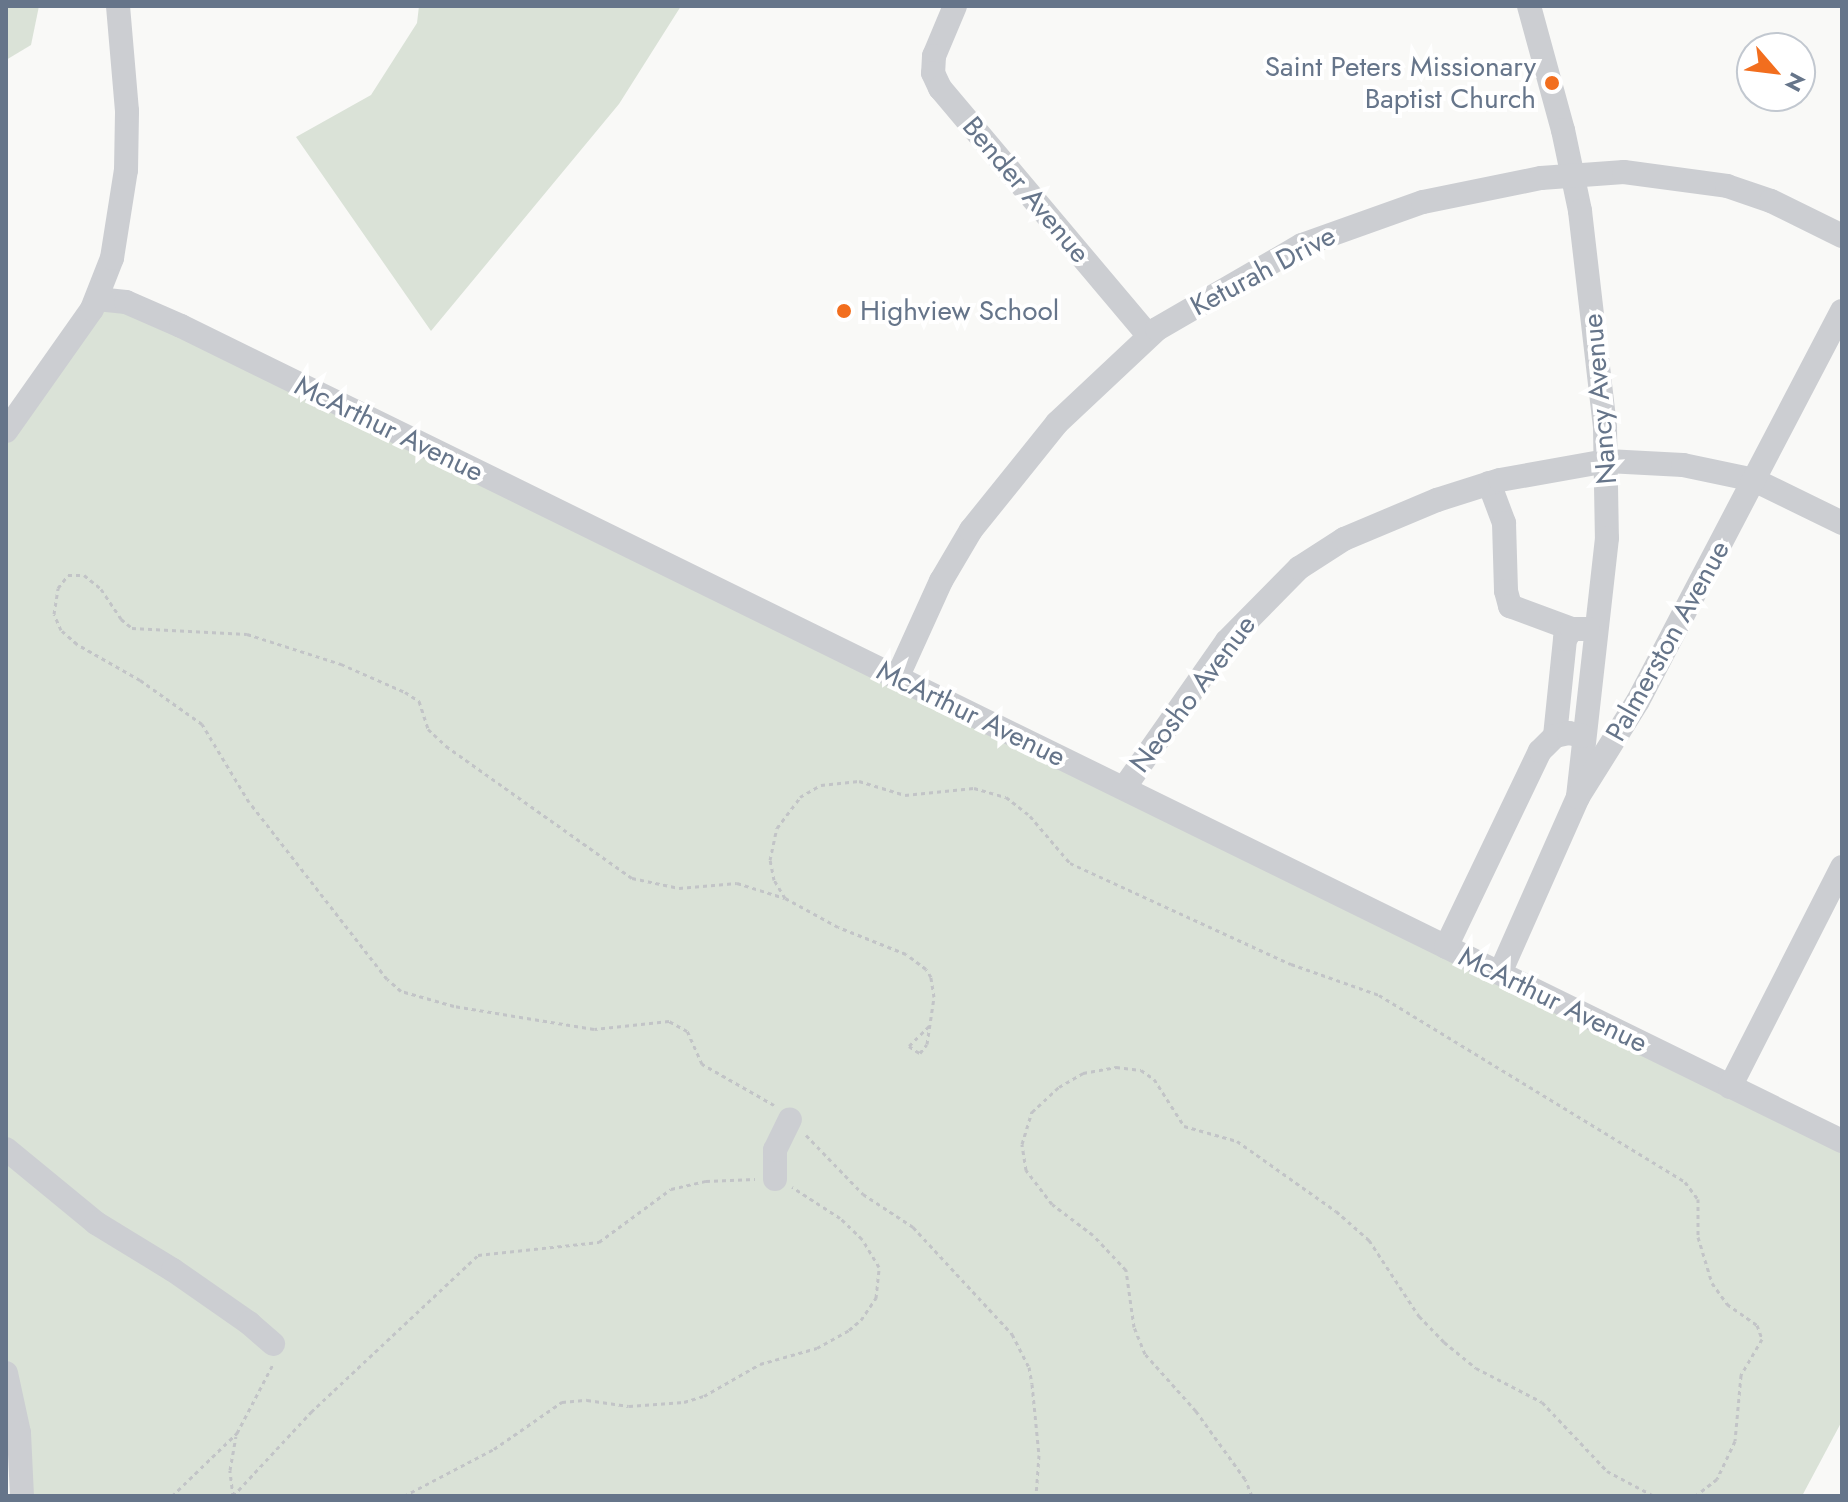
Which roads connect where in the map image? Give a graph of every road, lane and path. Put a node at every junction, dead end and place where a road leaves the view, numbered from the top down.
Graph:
1 (118, 6) edge
2 (955, 6) edge
3 (1529, 6) edge
4 (1572, 174) junction
5 (1842, 236) edge
6 (97, 299) junction
7 (1842, 311) edge
8 (1149, 336) junction
9 (6, 431) edge
10 (1607, 461) junction
11 (1754, 480) junction
12 (1489, 483) junction
13 (1842, 523) edge
14 (1572, 629) junction
15 (1597, 631) junction
16 (897, 678) junction
17 (1555, 736) junction
18 (1583, 736) junction
19 (1124, 788) junction
20 (1578, 797) junction
21 (1842, 867) edge
22 (785, 898) junction
23 (1446, 947) junction
24 (1500, 973) junction
25 (929, 1026) junction
26 (1730, 1087) junction
27 (790, 1119) junction
28 (1842, 1141) edge
29 (6, 1149) edge
30 (775, 1179) junction
31 (273, 1344) joint
32 (6, 1373) edge
33 (237, 1433) junction
34 (22, 1496) edge
35 (172, 1496) edge
36 (233, 1496) edge
37 (404, 1496) edge
38 (1036, 1496) edge
39 (1252, 1496) edge
40 (1654, 1496) edge
41 (1695, 1496) edge

1 - 6 street
2 - 8 street, Bender Avenue
3 - 4 street, Nancy Avenue
4 - 5 street, Keturah Drive
4 - 8 street, Keturah Drive
4 - 10 street, Nancy Avenue
6 - 9 street
6 - 16 street, McArthur Avenue
7 - 11 street, Palmerston Avenue
8 - 16 street, Keturah Drive
10 - 11 street, Neosho Avenue
10 - 12 street, Neosho Avenue
10 - 15 street, Nancy Avenue
11 - 13 street, Neosho Avenue
11 - 20 street, Palmerston Avenue
12 - 14 street
12 - 19 street, Neosho Avenue
14 - 15 street
14 - 17 street
15 - 18 street, Nancy Avenue
16 - 19 street, McArthur Avenue
17 - 18 street
17 - 23 street
18 - 20 street, Nancy Avenue
19 - 23 street, McArthur Avenue
20 - 24 street, Palmerston Avenue
21 - 26 street
22 - 25 path
22 - 27 path
22 - 41 path
23 - 24 street, McArthur Avenue
24 - 26 street, McArthur Avenue
25 - 25 path
26 - 28 street, McArthur Avenue
27 - 30 street
27 - 38 path
29 - 31 street
30 - 36 path
30 - 37 path
31 - 33 path
32 - 34 street
33 - 35 path
33 - 36 path
39 - 40 path

